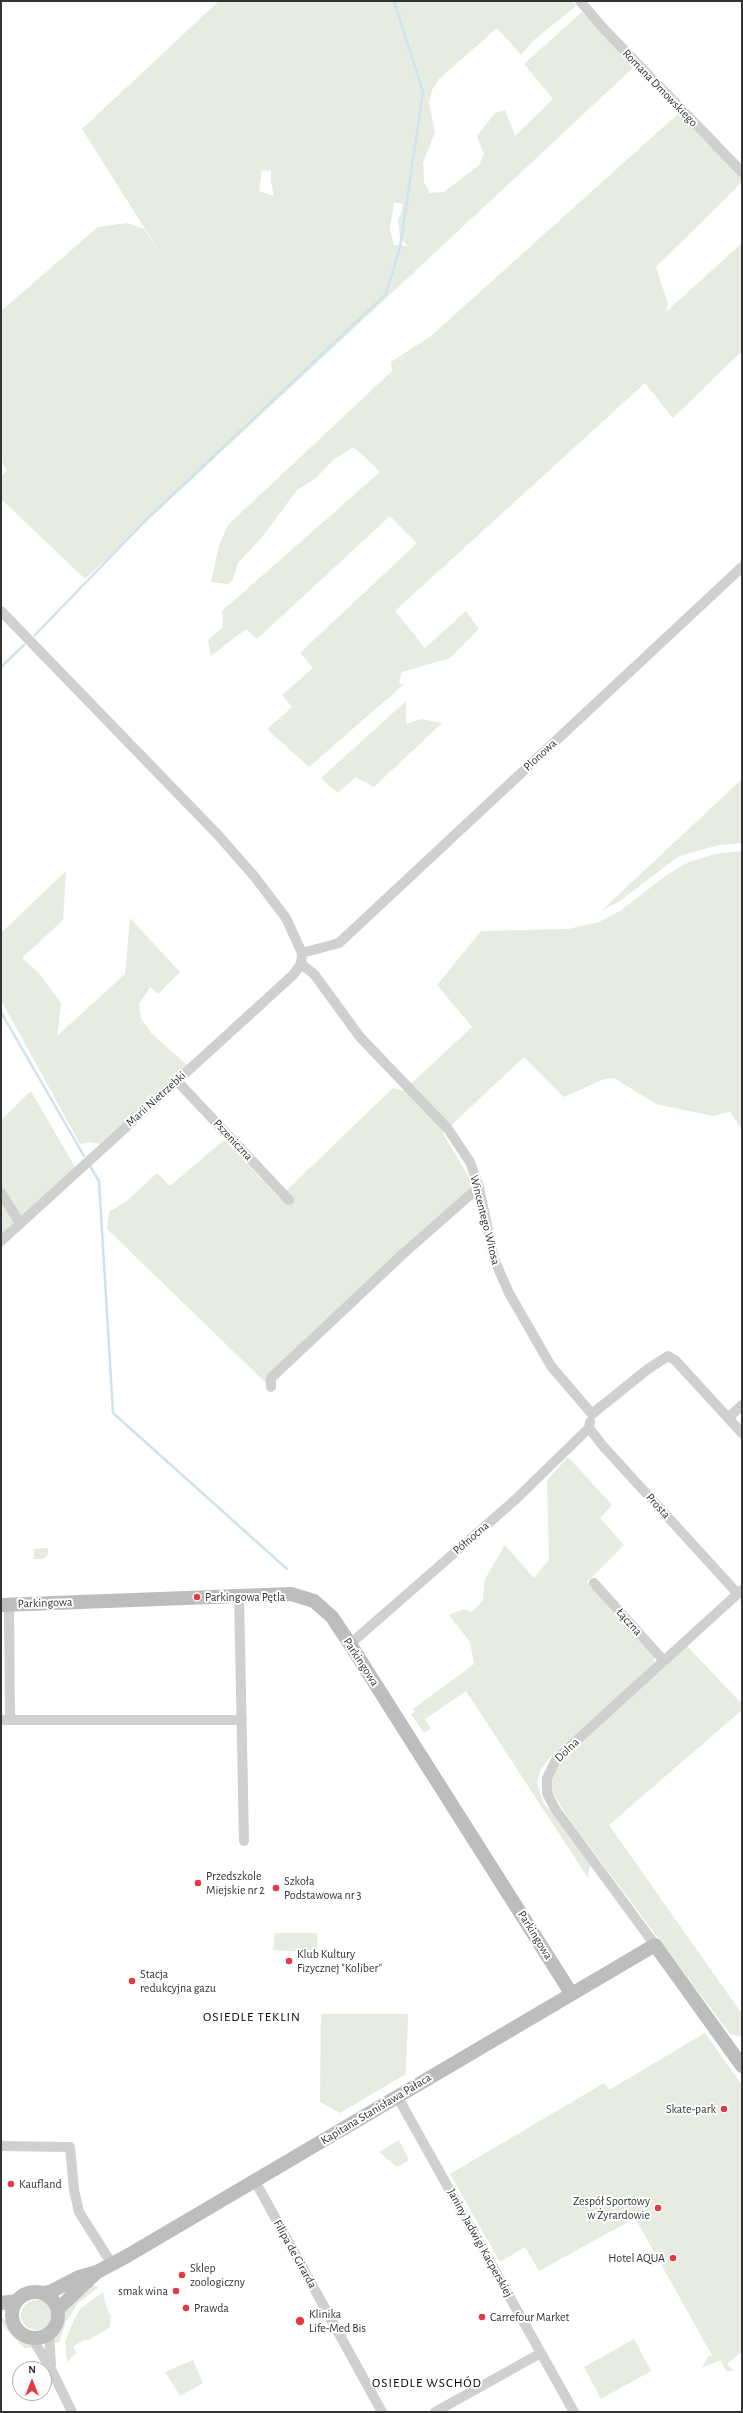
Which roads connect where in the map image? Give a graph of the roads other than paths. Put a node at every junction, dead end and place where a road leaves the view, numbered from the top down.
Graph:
1 (580, 1) edge
2 (742, 172) edge
3 (742, 567) edge
4 (1, 611) edge
5 (302, 953) junction
6 (301, 964) junction
7 (176, 1080) junction
8 (479, 1187) junction
9 (1, 1193) edge
10 (289, 1200) dead end
11 (20, 1223) junction
12 (1, 1241) edge
13 (271, 1387) dead end
14 (742, 1405) edge
15 (592, 1414) junction
16 (728, 1418) junction
17 (589, 1428) junction
18 (742, 1433) edge
19 (594, 1583) dead end
20 (740, 1592) edge
21 (239, 1595) junction
22 (5, 1605) edge
23 (350, 1644) junction
24 (664, 1661) junction
25 (5, 1720) edge
26 (242, 1720) junction
27 (244, 1841) dead end
28 (654, 1945) junction
29 (571, 1993) junction
30 (742, 2066) edge
31 (395, 2097) junction
32 (1, 2146) edge
33 (255, 2181) junction
34 (112, 2264) junction
35 (97, 2272) junction
36 (43, 2293) junction
37 (17, 2302) junction
38 (1, 2303) edge
39 (58, 2309) junction
40 (7, 2316) edge
41 (48, 2334) junction
42 (32, 2338) junction
43 (539, 2355) junction
44 (46, 2361) edge
45 (51, 2361) edge
46 (52, 2371) edge
47 (72, 2412) edge
48 (382, 2412) edge
49 (435, 2412) edge
50 (567, 2412) edge
51 (574, 2412) edge

1 - 2 street, Romana Dmowskiego
3 - 5 street, Plonowa
4 - 5 street
5 - 6 street
6 - 7 street, Marii Nietrzebki
6 - 8 street, Wincentego Witosa
7 - 10 street, Pszeniczna
7 - 11 street, Marii Nietrzebki
8 - 13 street
8 - 15 street, Wincentego Witosa
9 - 11 street
11 - 12 street, Marii Nietrzebki
14 - 16 street
15 - 16 street
15 - 17 street
16 - 18 street
17 - 20 street, Prosta
17 - 23 street, Północna
19 - 24 street, Łączna
20 - 24 street, Dolna
21 - 22 street, Parkingowa
21 - 23 street, Parkingowa
21 - 26 street
22 - 25 street
23 - 29 street, Parkingowa
24 - 28 street, Dolna
25 - 26 street
26 - 27 street
28 - 29 street, Kapitana Stanisława Pałaca
28 - 30 street
29 - 31 street, Kapitana Stanisława Pałaca
31 - 33 street, Kapitana Stanisława Pałaca
31 - 43 street, Janiny Jadwigi Kacperskiej
32 - 34 street
33 - 34 street, Kapitana Stanisława Pałaca
33 - 48 street, Filipa de Girarda
34 - 35 street, Kapitana Stanisława Pałaca
35 - 36 street, Kapitana Stanisława Pałaca
35 - 39 street, Kapitana Stanisława Pałaca
36 - 37 street
36 - 39 street
37 - 38 street
37 - 40 street
39 - 41 street
40 - 42 street
41 - 42 street
41 - 45 street
42 - 44 street
43 - 49 street
43 - 50 street, Janiny Jadwigi Kacperskiej
43 - 51 street, Janiny Jadwigi Kacperskiej
46 - 47 street

